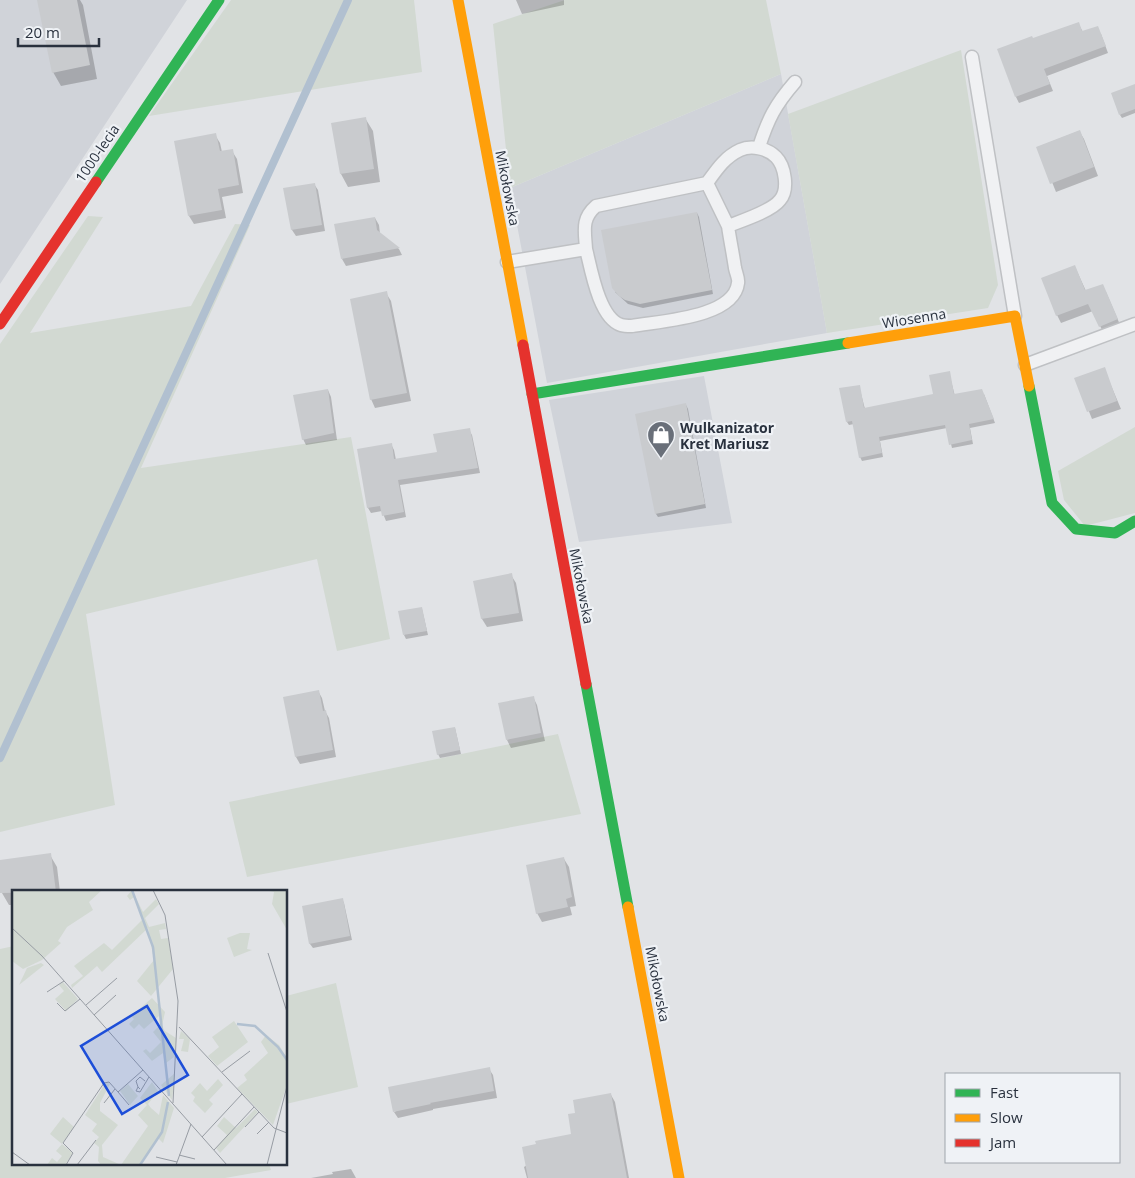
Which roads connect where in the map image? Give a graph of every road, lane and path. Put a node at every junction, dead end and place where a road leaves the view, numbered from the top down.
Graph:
1 (220, 0) edge
2 (458, 0) edge
3 (972, 57) dead end
4 (795, 82) dead end
5 (759, 147) junction
6 (707, 182) junction
7 (728, 226) junction
8 (586, 249) junction
9 (507, 262) junction
10 (1015, 316) junction
11 (0, 324) edge
12 (1135, 324) edge
13 (1025, 365) junction
14 (532, 394) junction
15 (1135, 521) edge
16 (679, 1178) edge

1 - 11 main road, 1000-lecia
2 - 9 main road, Mikołowska
3 - 10 lane
4 - 5 lane
5 - 6 lane
5 - 7 lane
6 - 7 lane
6 - 8 lane
7 - 8 lane
8 - 9 lane
9 - 14 main road, Mikołowska
10 - 13 main road
10 - 14 main road, Wiosenna
12 - 13 lane
13 - 15 main road
14 - 16 main road, Mikołowska

